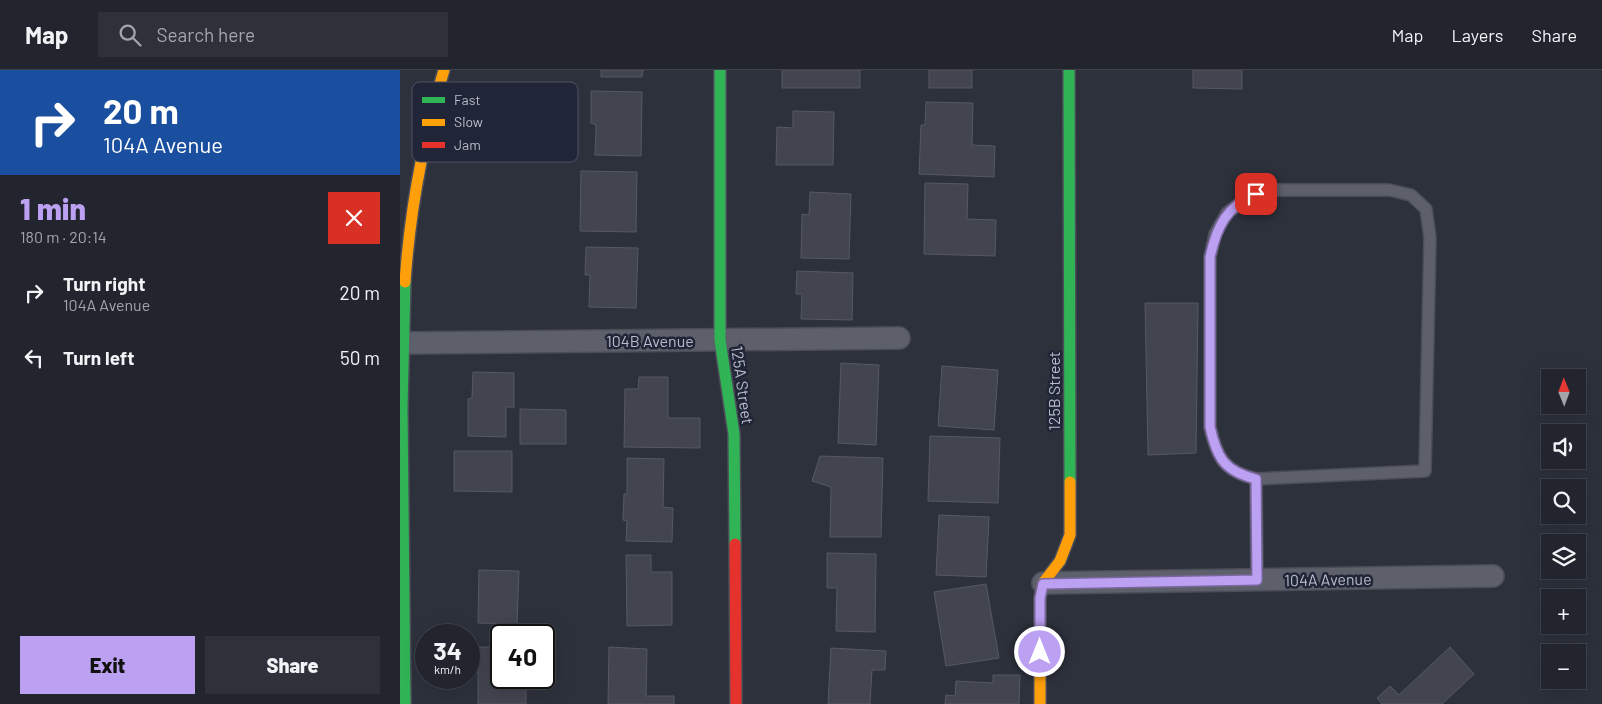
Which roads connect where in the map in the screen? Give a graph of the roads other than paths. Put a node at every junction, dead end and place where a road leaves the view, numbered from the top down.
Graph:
1 (444, 70) edge
2 (720, 70) edge
3 (1069, 70) edge
4 (440, 82) edge
5 (420, 162) edge
6 (900, 338) dead end
7 (720, 340) junction
8 (402, 343) junction
9 (1256, 479) junction
10 (1493, 576) dead end
11 (1257, 580) junction
12 (1043, 584) junction
13 (405, 704) edge
14 (736, 704) edge
15 (1040, 704) edge

1 - 4 street
2 - 7 street, 125A Street
3 - 12 street, 125B Street
5 - 8 street
6 - 7 street, 104B Avenue
7 - 8 street, 104B Avenue
7 - 14 street, 125A Street
8 - 13 street
9 - 9 lane
9 - 11 lane
10 - 11 street, 104A Avenue
11 - 12 street, 104A Avenue
12 - 15 street, 125B Street

